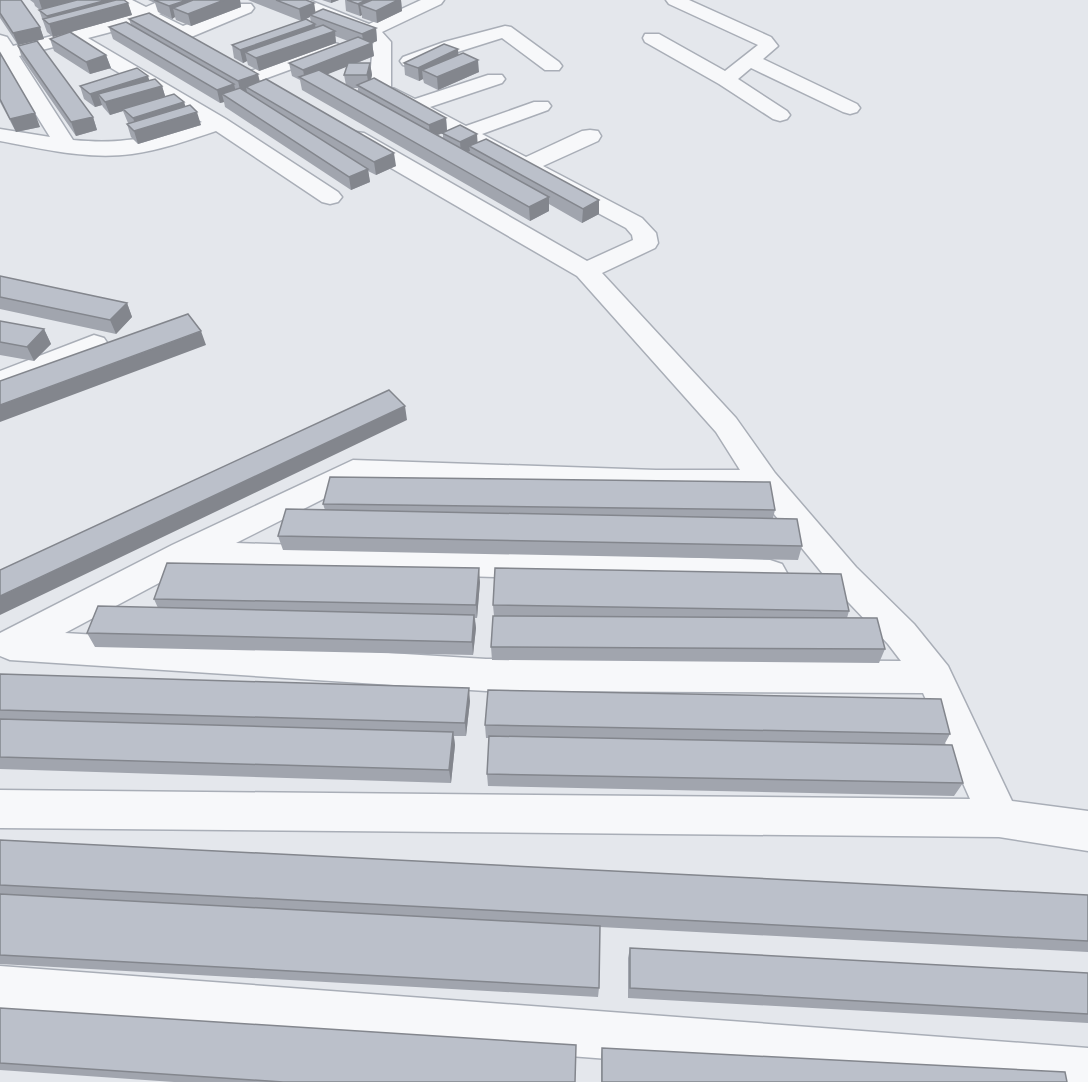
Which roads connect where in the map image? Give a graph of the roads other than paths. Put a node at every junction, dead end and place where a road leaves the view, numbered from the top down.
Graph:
1 (177, 0) edge
2 (294, 0) edge
3 (435, 0) edge
4 (675, 0) edge
5 (130, 7) edge
6 (244, 8) dead end
7 (370, 31) junction
8 (183, 33) junction
9 (74, 37) junction
10 (651, 38) dead end
11 (331, 48) edge
12 (3, 50) edge
13 (749, 60) junction
14 (233, 64) junction
15 (552, 66) dead end
16 (380, 73) junction
17 (495, 79) dead end
18 (726, 80) junction
19 (282, 95) edge
20 (411, 106) junction
21 (541, 106) dead end
22 (850, 108) dead end
23 (780, 115) dead end
24 (219, 123) junction
25 (333, 124) edge
26 (466, 133) junction
27 (0, 135) edge
28 (590, 136) dead end
29 (66, 146) junction
30 (528, 165) junction
31 (330, 197) dead end
32 (586, 271) junction
33 (47, 336) dead end
34 (0, 381) edge
35 (764, 481) junction
36 (183, 554) junction
37 (844, 576) junction
38 (5, 646) edge
39 (935, 677) junction
40 (0, 809) edge
41 (999, 818) junction
42 (1088, 831) edge
43 (0, 989) edge
44 (1088, 1072) edge

1 - 5 street
2 - 7 street
3 - 7 street
4 - 13 street
5 - 8 street
5 - 9 street
6 - 8 street
7 - 16 street
8 - 14 street
9 - 12 street
9 - 24 street
10 - 18 street
11 - 14 street
12 - 29 street
13 - 18 street
13 - 22 street
14 - 19 street
15 - 16 street
16 - 20 street
17 - 20 street
18 - 23 street
20 - 26 street
21 - 26 street
24 - 29 street
24 - 31 street
25 - 32 street
26 - 30 street
27 - 29 street
28 - 30 street
30 - 32 street
32 - 35 street
33 - 34 street
35 - 36 street
35 - 37 street
36 - 37 street
36 - 38 street
37 - 39 street
38 - 39 street
39 - 41 street
40 - 41 street
41 - 42 street
43 - 44 street

